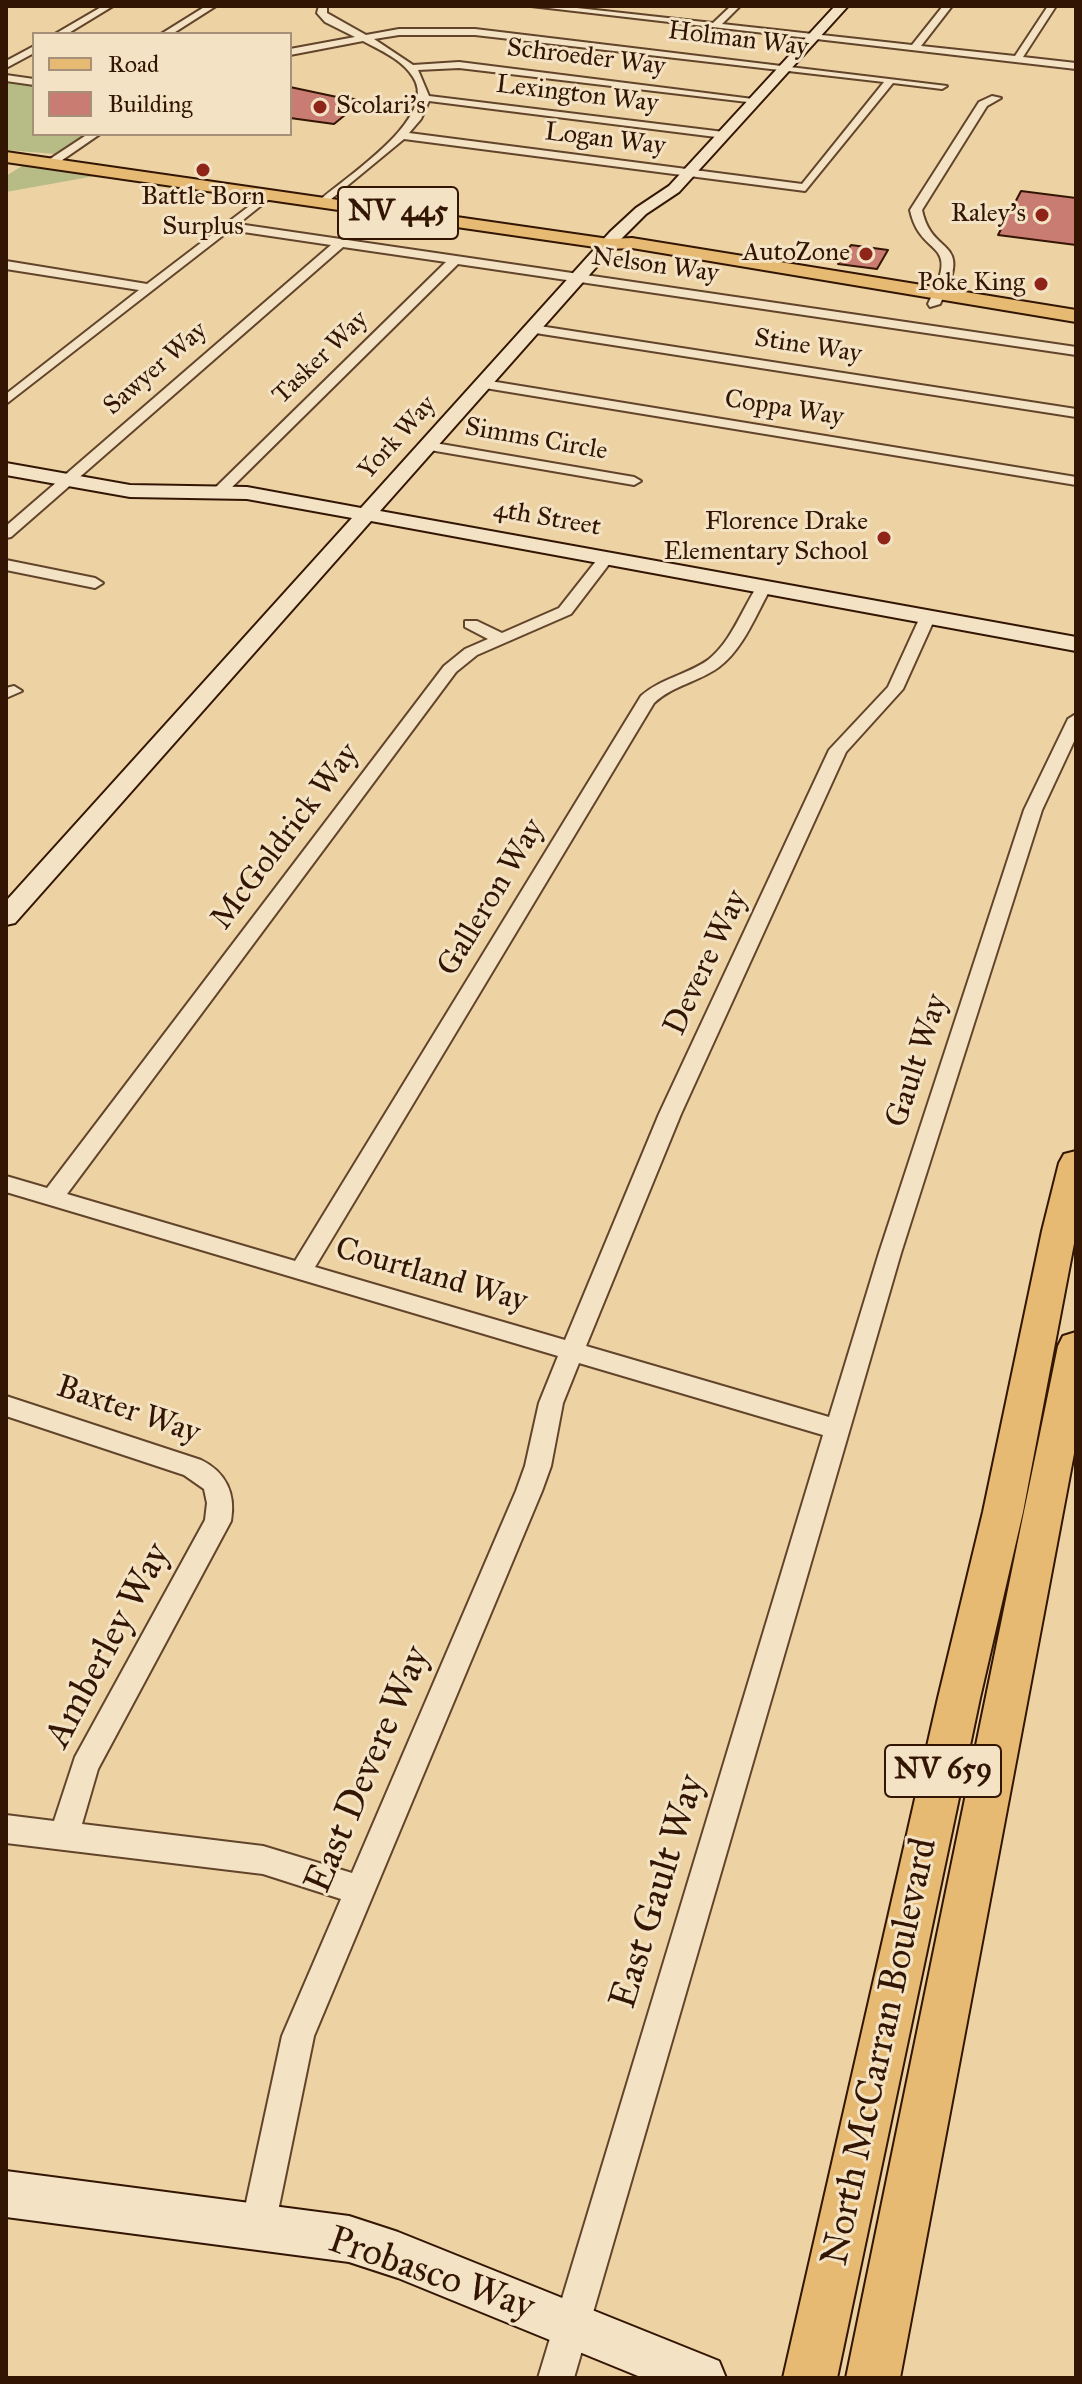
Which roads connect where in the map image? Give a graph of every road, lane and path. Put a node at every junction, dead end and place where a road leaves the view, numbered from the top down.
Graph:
1 (109, 6) edge
2 (212, 6) edge
3 (535, 6) edge
4 (632, 6) edge
5 (736, 6) edge
6 (842, 6) edge
7 (948, 6) edge
8 (1052, 6) edge
9 (321, 13) edge
10 (621, 16) junction
11 (715, 26) junction
12 (64, 32) edge
13 (169, 32) edge
14 (814, 37) junction
15 (361, 38) junction
16 (915, 48) junction
17 (32, 50) edge
18 (292, 52) edge
19 (1017, 60) junction
20 (6, 65) edge
21 (1076, 66) edge
22 (786, 67) junction
23 (411, 68) junction
24 (6, 78) edge
25 (891, 80) junction
26 (32, 82) edge
27 (942, 86) dead end
28 (425, 98) junction
29 (996, 98) dead end
30 (756, 100) junction
31 (400, 135) junction
32 (724, 135) junction
33 (92, 136) edge
34 (6, 157) edge
35 (51, 163) junction
36 (689, 173) junction
37 (269, 194) junction
38 (324, 202) junction
39 (227, 226) junction
40 (340, 243) junction
41 (609, 244) junction
42 (456, 259) junction
43 (6, 265) edge
44 (579, 277) junction
45 (149, 288) junction
46 (937, 299) junction
47 (1076, 316) edge
48 (1076, 326) edge
49 (533, 329) junction
50 (1076, 351) edge
51 (484, 384) junction
52 (6, 400) edge
53 (1076, 413) edge
54 (429, 446) junction
55 (6, 469) edge
56 (68, 480) junction
57 (634, 481) dead end
58 (1076, 481) edge
59 (220, 491) junction
60 (368, 515) junction
61 (6, 534) edge
62 (605, 559) junction
63 (6, 565) edge
64 (95, 583) dead end
65 (763, 588) junction
66 (927, 618) junction
67 (471, 624) dead end
68 (502, 639) junction
69 (1076, 644) edge
70 (1076, 719) edge
71 (6, 917) edge
72 (1076, 1163) edge
73 (6, 1184) edge
74 (52, 1197) junction
75 (301, 1271) junction
76 (1066, 1350) edge
77 (572, 1351) junction
78 (6, 1406) edge
79 (839, 1430) junction
80 (220, 1492) joint
81 (6, 1829) edge
82 (64, 1836) junction
83 (360, 1890) junction
84 (6, 2194) edge
85 (258, 2226) junction
86 (571, 2325) junction
87 (556, 2378) edge
88 (702, 2378) edge
89 (810, 2378) edge
90 (873, 2378) edge

1 - 12 street
2 - 13 street
3 - 10 street
4 - 10 street
5 - 11 street
6 - 14 street, York Way
7 - 16 street
8 - 19 street
9 - 15 street
10 - 11 street
11 - 14 street
14 - 16 street
14 - 22 street, York Way
15 - 18 street, Holman Way
15 - 22 street, Holman Way
15 - 23 street
16 - 19 street
17 - 20 street
19 - 21 street
22 - 25 street, Holman Way
22 - 30 street, York Way
23 - 28 street
23 - 30 street, Schroeder Way
24 - 26 street
25 - 27 street, Holman Way
25 - 36 street, Logan Way
28 - 31 street
28 - 32 street, Lexington Way
29 - 46 street
30 - 32 street, York Way
31 - 36 street, Logan Way
31 - 38 street
32 - 36 street, York Way
33 - 35 street
34 - 35 main road, NV 445
35 - 37 main road, NV 445
36 - 41 street, York Way
37 - 38 main road, NV 445
37 - 39 street
38 - 41 main road, NV 445
39 - 40 street, Nelson Way
39 - 45 street
40 - 42 street, Nelson Way
40 - 56 street, Sawyer Way
41 - 44 street, York Way
41 - 46 main road, NV 445
42 - 44 street, Nelson Way
42 - 59 street, Tasker Way
43 - 45 street
44 - 49 street, York Way
44 - 50 street, Nelson Way
45 - 52 street
46 - 47 main road, NV 445
46 - 48 main road, NV 445
49 - 51 street, York Way
49 - 53 street, Stine Way
51 - 54 street, York Way
51 - 58 street, Coppa Way
54 - 57 street, Simms Circle
54 - 60 street, York Way
55 - 56 street, 4th Street
56 - 59 street, 4th Street
56 - 61 street, Sawyer Way
59 - 60 street, 4th Street
60 - 62 street, 4th Street
60 - 71 street, York Way
62 - 65 street, 4th Street
62 - 68 street, McGoldrick Way
63 - 64 street
65 - 66 street, 4th Street
65 - 75 street, Galleron Way
66 - 69 street, 4th Street
66 - 77 street, Devere Way
67 - 68 street
68 - 74 street, McGoldrick Way
70 - 79 street, Gault Way
72 - 76 main road, North McCarran Boulevard / NV 659
73 - 74 street, Courtland Way
74 - 75 street, Courtland Way
75 - 77 street, Courtland Way
76 - 89 main road, North McCarran Boulevard / NV 659
76 - 90 main road, North McCarran Boulevard / NV 659
77 - 79 street, Courtland Way
77 - 83 street, East Devere Way
78 - 80 street, Baxter Way
79 - 86 street, East Gault Way
80 - 82 street, Amberley Way
81 - 82 street
82 - 83 street
83 - 85 street, East Devere Way
84 - 85 street, Probasco Way
85 - 86 street, Probasco Way
86 - 87 street, East Gault Way
86 - 88 street, Probasco Way

